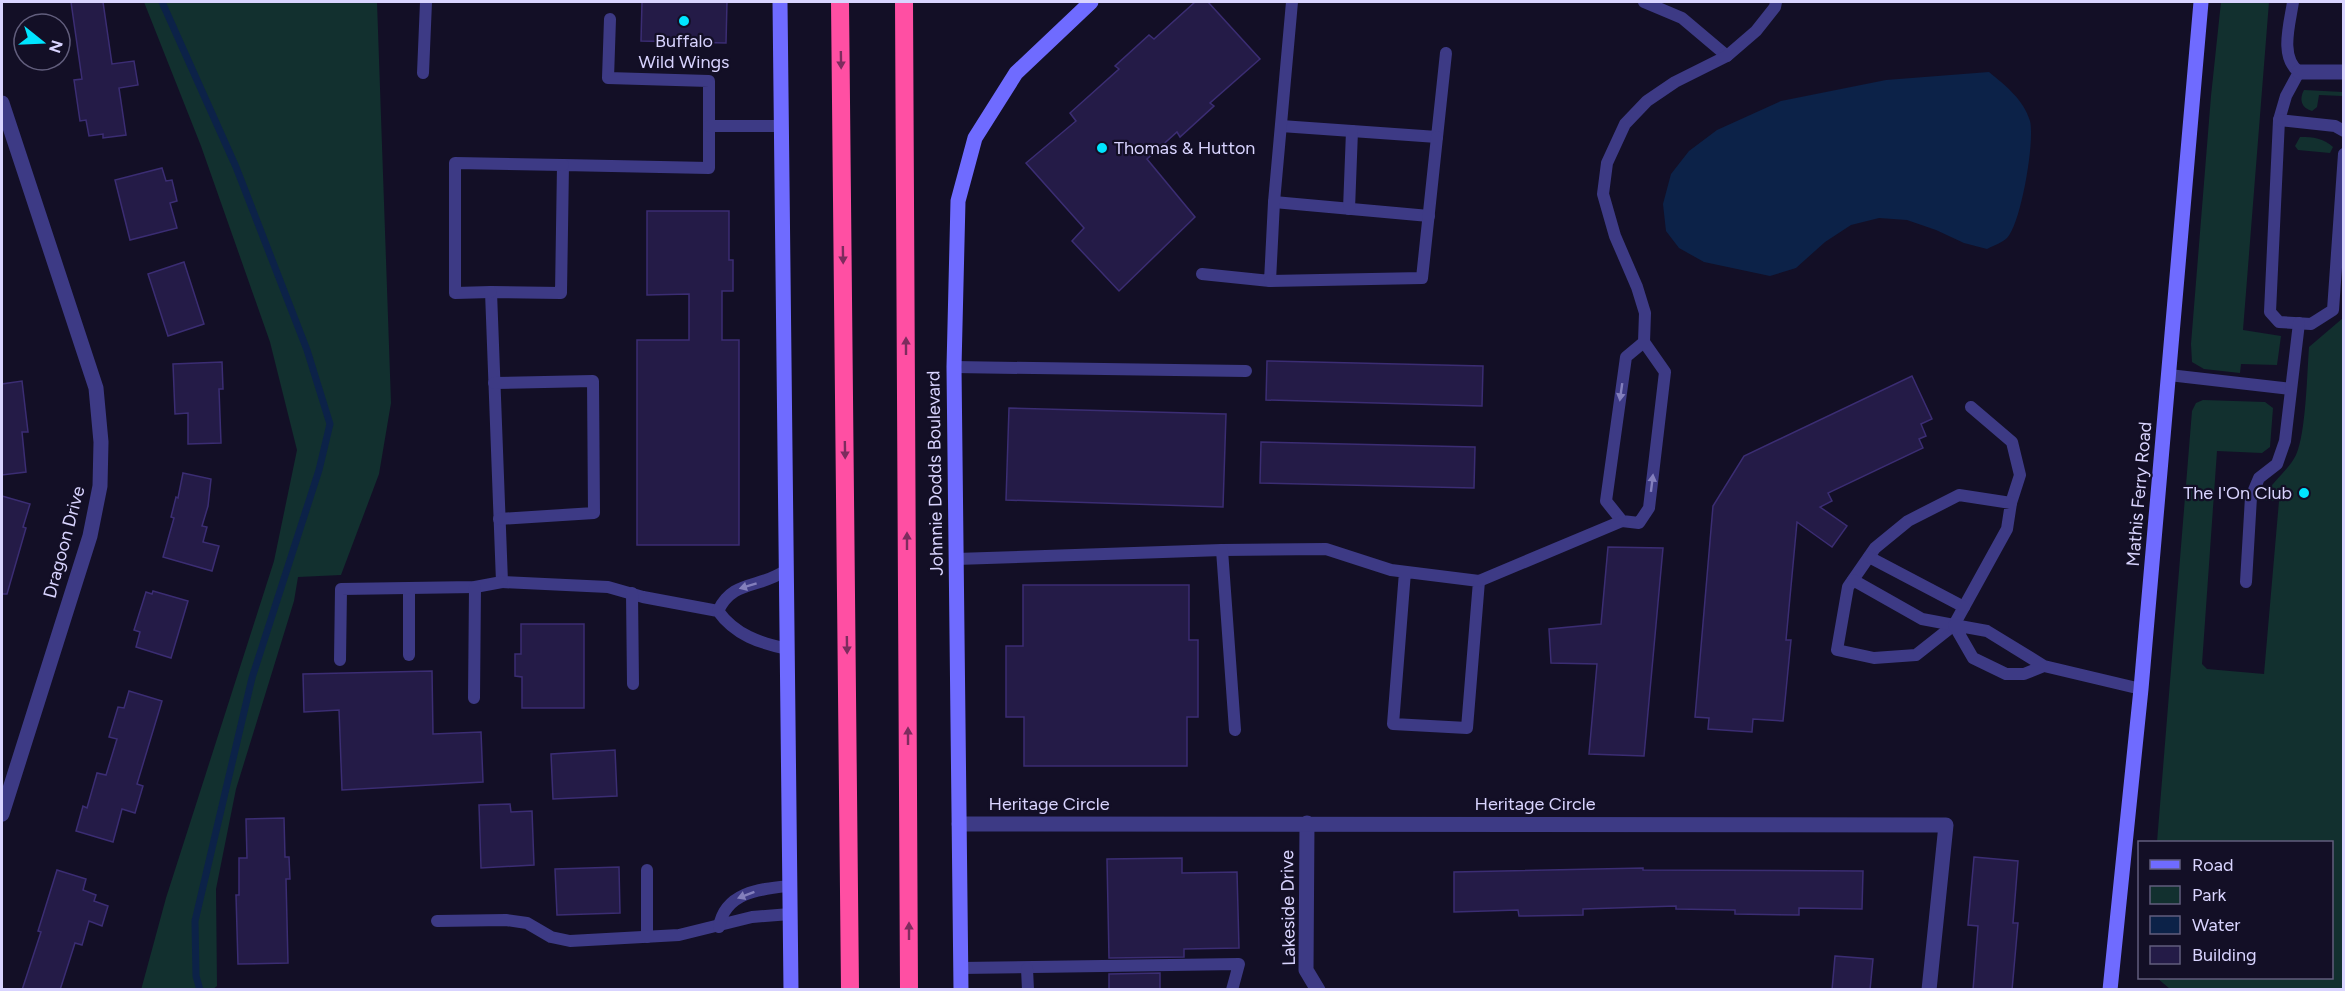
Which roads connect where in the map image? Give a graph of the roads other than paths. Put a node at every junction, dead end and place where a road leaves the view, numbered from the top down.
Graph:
1 (426, 2) edge
2 (780, 2) edge
3 (840, 2) edge
4 (904, 2) edge
5 (1090, 2) edge
6 (1292, 2) edge
7 (1644, 2) edge
8 (1776, 2) edge
9 (2200, 2) edge
10 (2293, 2) edge
11 (610, 19) dead end
12 (1446, 53) dead end
13 (1727, 56) junction
14 (2299, 72) junction
15 (2343, 72) edge
16 (423, 73) dead end
17 (2, 105) edge
18 (2279, 120) junction
19 (709, 126) junction
20 (782, 126) junction
21 (1281, 126) junction
22 (2343, 130) edge
23 (1352, 131) junction
24 (1437, 137) junction
25 (2343, 154) edge
26 (563, 165) junction
27 (1274, 202) junction
28 (1348, 209) junction
29 (1429, 216) junction
30 (1202, 274) dead end
31 (1270, 281) junction
32 (490, 292) junction
33 (2299, 324) junction
34 (1644, 342) junction
35 (954, 367) junction
36 (1246, 371) dead end
37 (2169, 375) junction
38 (494, 384) junction
39 (2291, 389) junction
40 (1971, 407) dead end
41 (2011, 503) junction
42 (500, 519) junction
43 (1622, 521) junction
44 (1222, 550) junction
45 (1869, 557) junction
46 (957, 559) junction
47 (786, 570) junction
48 (1405, 572) junction
49 (1853, 580) junction
50 (1479, 581) junction
51 (502, 582) junction
52 (2246, 582) dead end
53 (475, 587) junction
54 (409, 588) junction
55 (632, 593) junction
56 (1964, 607) junction
57 (718, 611) junction
58 (1954, 625) junction
59 (787, 649) junction
60 (409, 655) dead end
61 (340, 660) dead end
62 (2044, 666) junction
63 (633, 684) dead end
64 (2141, 689) junction
65 (474, 698) dead end
66 (1235, 730) dead end
67 (7, 778) edge
68 (2, 814) edge
69 (1307, 823) junction
70 (959, 824) junction
71 (647, 870) dead end
72 (789, 886) junction
73 (790, 914) junction
74 (437, 921) dead end
75 (719, 927) junction
76 (647, 937) junction
77 (960, 968) junction
78 (1028, 969) junction
79 (791, 990) edge
80 (850, 990) edge
81 (909, 990) edge
82 (961, 990) edge
83 (1028, 990) edge
84 (1232, 990) edge
85 (1318, 990) edge
86 (1929, 990) edge
87 (2110, 990) edge

1 - 16 lane
2 - 20 street
3 -> 80 highway
81 -> 4 highway, Johnnie Dodds Boulevard
5 - 35 street, Johnnie Dodds Boulevard
6 - 21 lane
7 - 13 lane
8 - 13 lane
9 - 37 street, Mathis Ferry Road
10 - 14 lane
11 - 19 lane
12 - 24 lane
13 - 34 lane
14 - 15 street
14 - 18 lane
17 - 67 street, Dragoon Drive
18 - 22 lane
18 - 33 lane
19 - 20 lane
19 - 26 lane
20 - 47 street
21 - 23 lane
21 - 27 lane
23 - 24 lane
23 - 28 lane
24 - 29 lane
25 - 33 lane
26 - 32 lane
26 - 32 lane
27 - 28 lane
27 - 31 lane
28 - 29 lane
29 - 31 lane
30 - 31 lane
32 - 38 lane
33 - 39 lane
34 -> 43 lane
43 -> 34 lane
35 - 36 lane
35 - 46 street, Johnnie Dodds Boulevard
37 - 39 lane
37 - 64 street, Mathis Ferry Road
38 - 42 lane
38 - 42 lane
39 - 52 lane
40 - 41 lane
41 - 45 lane
41 - 56 lane
42 - 51 lane
43 - 50 lane
44 - 46 lane
44 - 48 lane
44 - 66 lane
45 - 49 lane
45 - 56 lane
46 - 70 street, Johnnie Dodds Boulevard
47 -> 57 lane
47 - 59 street
48 - 50 lane
48 - 50 lane
49 - 58 lane
49 - 58 lane
51 - 53 lane
51 - 55 lane
53 - 54 lane
53 - 65 lane
54 - 60 lane
54 - 61 lane
55 - 57 lane
55 - 63 lane
56 - 58 lane
57 - 59 lane
58 - 62 lane
58 - 62 lane
59 - 72 street
62 - 64 lane
64 - 87 street, Mathis Ferry Road
67 - 68 street, Dragoon Drive
69 - 70 street, Heritage Circle
69 - 85 street, Lakeside Drive
69 - 86 street, Heritage Circle
70 - 77 street, Johnnie Dodds Boulevard
71 - 76 lane
72 - 73 street
72 -> 75 lane
73 - 75 lane
73 - 79 street
74 - 76 lane
75 - 76 lane
77 - 78 lane
77 - 82 street, Johnnie Dodds Boulevard
78 - 83 lane
78 - 84 lane

